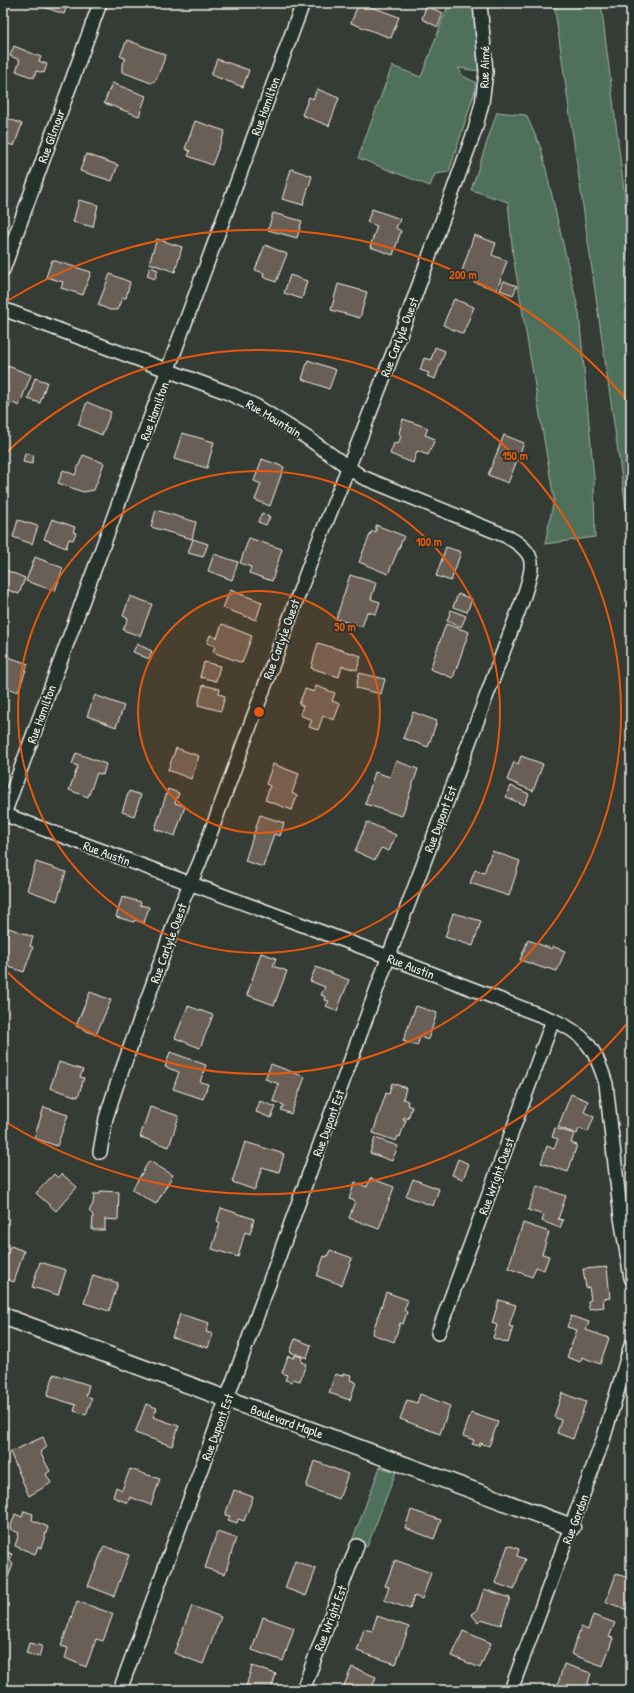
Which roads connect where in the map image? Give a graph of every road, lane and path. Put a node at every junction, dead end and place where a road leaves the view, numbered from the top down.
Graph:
1 (100, 3) edge
2 (303, 3) edge
3 (480, 3) edge
4 (475, 130) joint
5 (3, 270) edge
6 (3, 309) edge
7 (169, 370) junction
8 (348, 467) junction
9 (530, 555) joint
10 (3, 815) edge
11 (190, 884) junction
12 (389, 957) junction
13 (553, 1020) junction
14 (100, 1152) dead end
15 (631, 1278) edge
16 (3, 1316) edge
17 (438, 1333) dead end
18 (631, 1345) edge
19 (227, 1399) junction
20 (572, 1527) junction
21 (357, 1546) dead end
22 (120, 1690) edge
23 (303, 1690) edge
24 (512, 1690) edge

1 - 5 street, Rue Gilmour
2 - 7 street, Rue Hamilton
3 - 4 street, Rue Aimé
4 - 8 street, Rue Carlyle Ouest
6 - 7 street, Rue Mountain
7 - 8 street, Rue Mountain
7 - 10 street, Rue Hamilton
8 - 9 street, Rue Mountain
8 - 11 street, Rue Carlyle Ouest
9 - 12 street, Rue Dupont Est
10 - 11 street, Rue Austin
11 - 12 street, Rue Austin
11 - 14 street, Rue Carlyle Ouest
12 - 13 street, Rue Austin
12 - 19 street, Rue Dupont Est
13 - 15 street, Rue Austin
13 - 17 street, Rue Wright Ouest
16 - 19 street, Boulevard Maple
18 - 20 street, Rue Gordon
19 - 20 street, Boulevard Maple
19 - 22 street, Rue Dupont Est
20 - 24 street, Rue Gordon
21 - 23 street, Rue Wright Est

